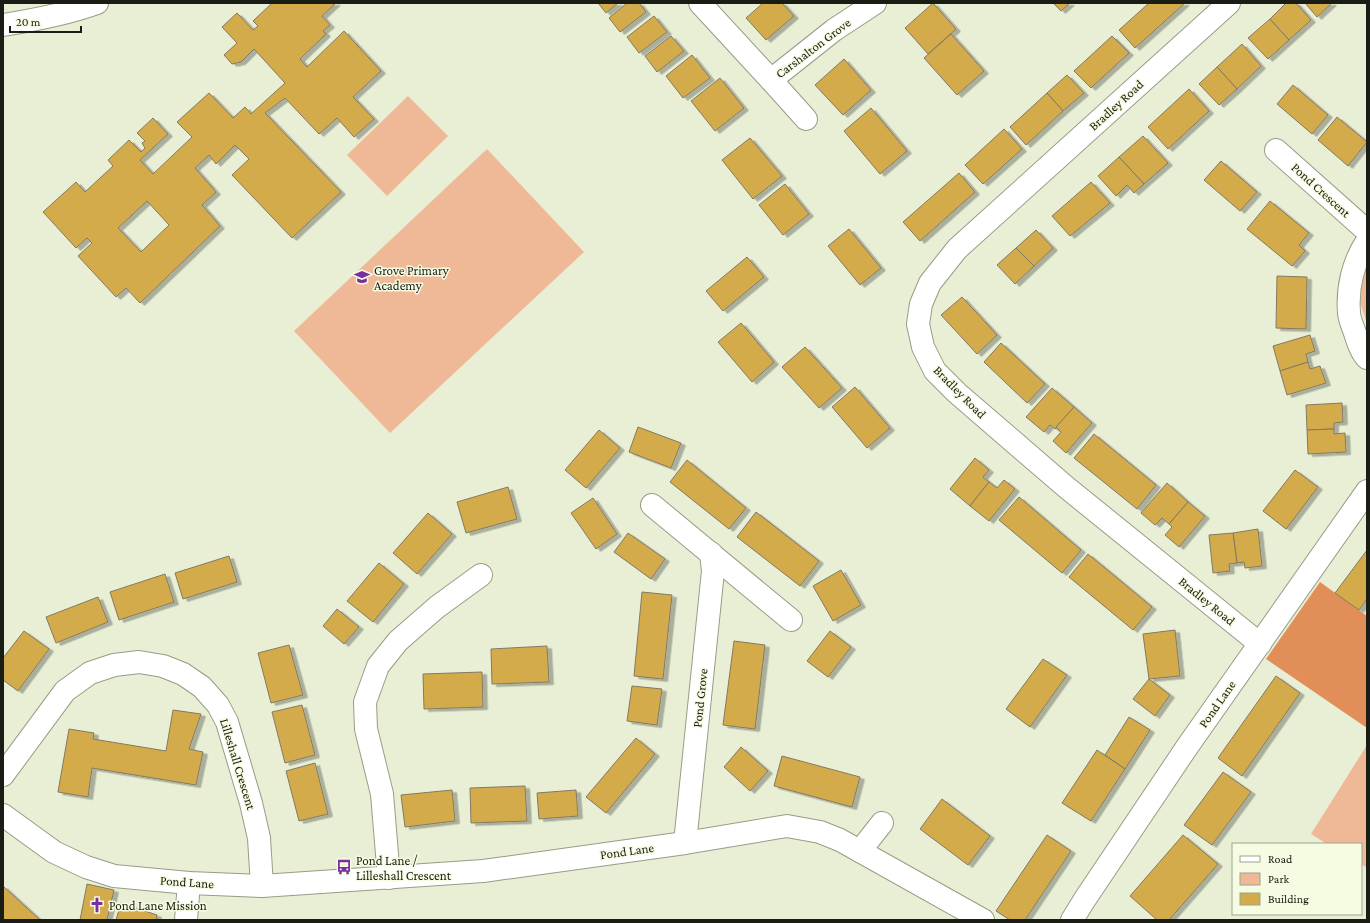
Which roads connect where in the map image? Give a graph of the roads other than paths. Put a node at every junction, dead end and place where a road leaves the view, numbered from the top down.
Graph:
1 (97, 3) edge
2 (700, 3) edge
3 (875, 3) edge
4 (1228, 3) edge
5 (3, 25) edge
6 (771, 80) junction
7 (806, 120) dead end
8 (1276, 150) dead end
9 (1367, 231) edge
10 (1367, 241) edge
11 (1367, 358) edge
12 (1367, 491) edge
13 (652, 505) dead end
14 (711, 553) junction
15 (481, 576) dead end
16 (791, 620) dead end
17 (1260, 644) junction
18 (3, 775) edge
19 (3, 814) edge
20 (882, 824) dead end
21 (685, 843) junction
22 (860, 851) junction
23 (388, 878) junction
24 (189, 883) junction
25 (262, 886) junction
26 (186, 920) edge
27 (983, 920) edge
28 (1072, 920) edge

1 - 5 street
2 - 6 street, Carshalton Grove
3 - 6 street, Carshalton Grove
4 - 17 street, Bradley Road
6 - 7 street, Carshalton Grove
8 - 9 street, Pond Crescent
10 - 11 street
12 - 17 street, Pond Lane
13 - 14 street
14 - 16 street
14 - 21 street, Pond Grove
15 - 23 street
17 - 28 street, Pond Lane
18 - 25 street, Lilleshall Crescent
19 - 24 street, Pond Lane
20 - 22 street
21 - 22 street, Pond Lane
21 - 23 street, Pond Lane
22 - 27 street, Pond Lane
23 - 25 street, Pond Lane
24 - 25 street, Pond Lane
24 - 26 street

